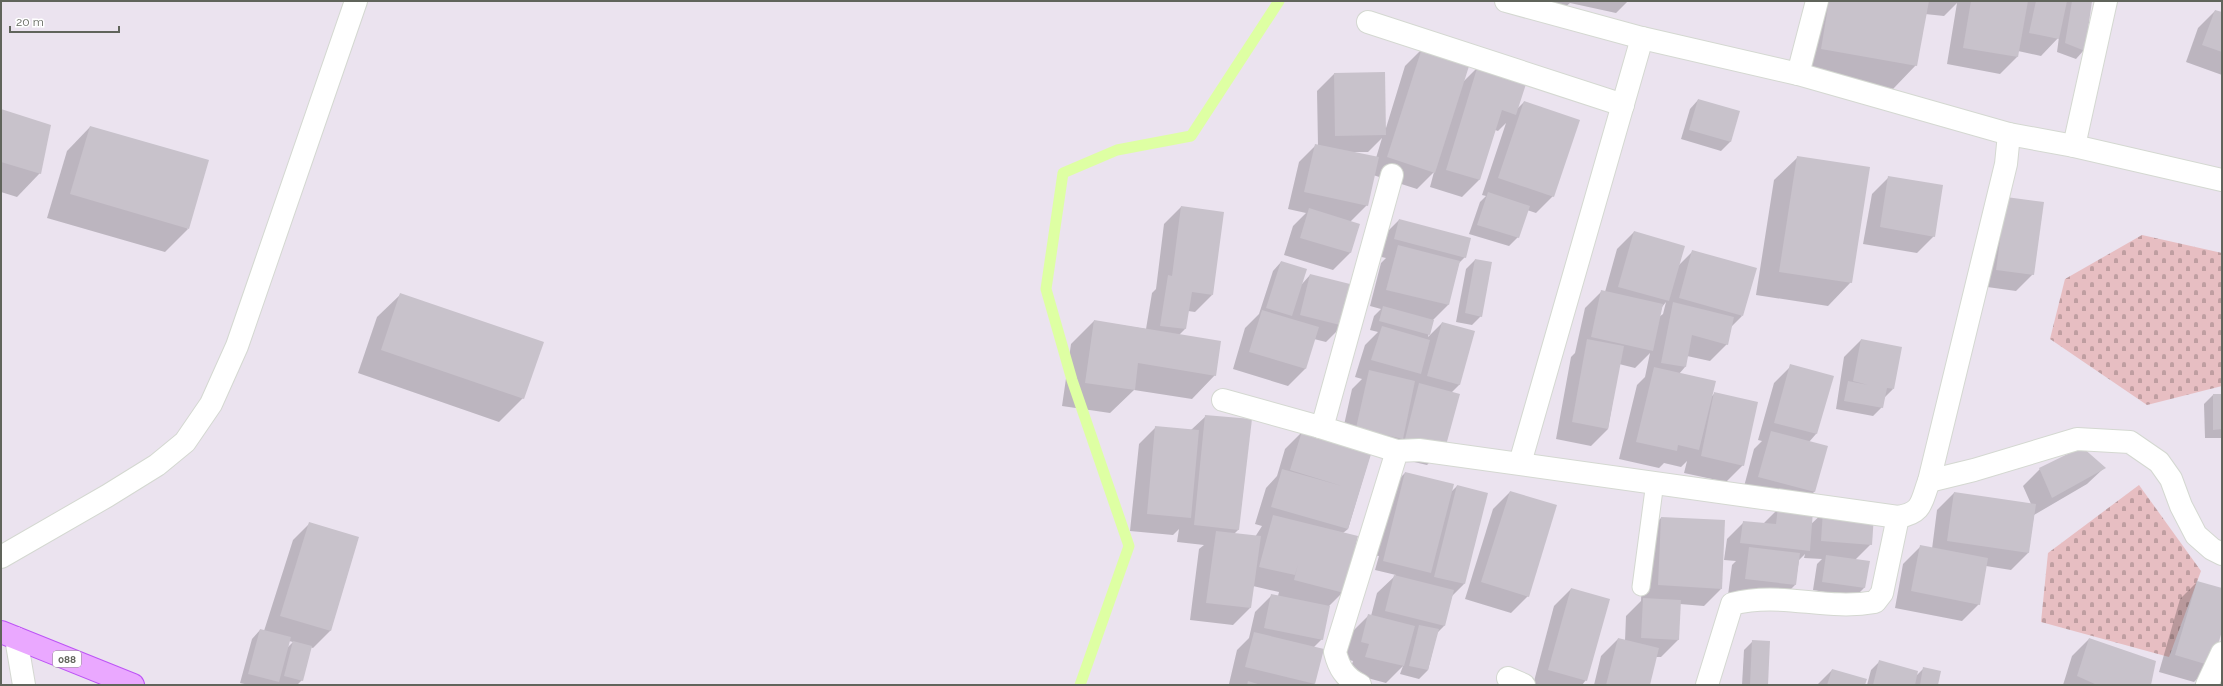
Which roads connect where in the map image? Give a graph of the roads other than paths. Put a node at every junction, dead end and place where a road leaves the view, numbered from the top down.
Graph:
1 (356, 1) edge
2 (1506, 1) edge
3 (1817, 1) edge
4 (2106, 1) edge
5 (1368, 22) dead end
6 (1642, 38) junction
7 (1798, 74) junction
8 (1623, 105) junction
9 (2009, 134) junction
10 (2074, 146) junction
11 (1392, 175) dead end
12 (2222, 180) edge
13 (1223, 400) dead end
14 (1320, 427) junction
15 (1397, 451) junction
16 (1520, 463) junction
17 (1929, 481) junction
18 (1655, 482) junction
19 (1898, 516) junction
20 (2222, 554) edge
21 (1, 557) edge
22 (1641, 586) dead end
23 (8, 635) edge
24 (2222, 653) edge
25 (24, 685) edge
26 (133, 685) edge
27 (1360, 685) edge
28 (1707, 685) edge
29 (2207, 685) edge

1 - 21 street
2 - 6 street
3 - 7 street
4 - 10 street
5 - 8 street
6 - 7 street
6 - 8 street
7 - 9 street
8 - 16 street
9 - 10 street
9 - 17 street
10 - 12 street
11 - 14 street
13 - 14 street
14 - 15 street
15 - 16 street
15 - 27 street
16 - 18 street
17 - 19 street
17 - 20 street
18 - 19 street
18 - 22 lane
19 - 28 street
23 - 25 street
23 - 26 main road, 088
24 - 29 street

